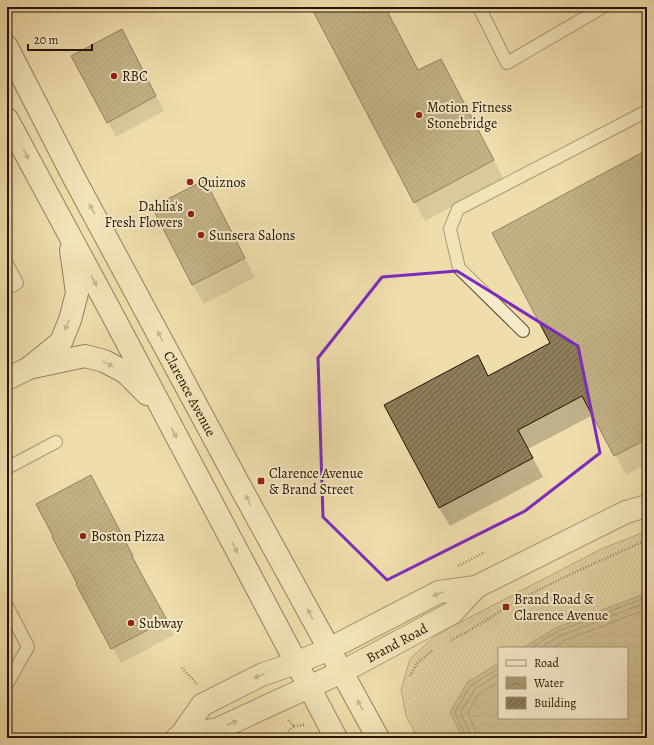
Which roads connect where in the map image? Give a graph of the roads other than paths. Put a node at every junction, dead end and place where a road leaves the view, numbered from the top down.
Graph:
1 (479, 7) edge
2 (603, 7) edge
3 (7, 47) edge
4 (647, 111) edge
5 (7, 120) edge
6 (68, 233) junction
7 (7, 264) edge
8 (7, 289) edge
9 (522, 331) dead end
10 (14, 372) edge
11 (160, 406) junction
12 (56, 442) dead end
13 (7, 468) edge
14 (647, 506) edge
15 (476, 587) junction
16 (7, 606) edge
17 (328, 649) junction
18 (296, 663) junction
19 (342, 672) junction
20 (7, 684) edge
21 (309, 687) junction
22 (179, 737) edge
23 (336, 738) edge
24 (378, 738) edge

1 - 2 lane
17 -> 3 main road, Clarence Avenue
4 - 9 lane
5 -> 6 main road
6 -> 10 main road
6 -> 11 main road
7 - 8 lane
10 -> 11 main road
11 -> 18 main road
12 - 13 lane
14 - 15 main road, Brand Road
15 -> 17 main road, Brand Road
15 - 19 main road, Brand Road
16 - 20 lane
17 - 18 main road, Brand Road
17 - 19 main road, Clarence Avenue
18 - 21 main road
18 -> 22 main road, Brand Road
19 - 21 main road, Brand Road
24 -> 19 main road, Clarence Avenue
22 -> 21 main road, Brand Road
21 - 23 main road

